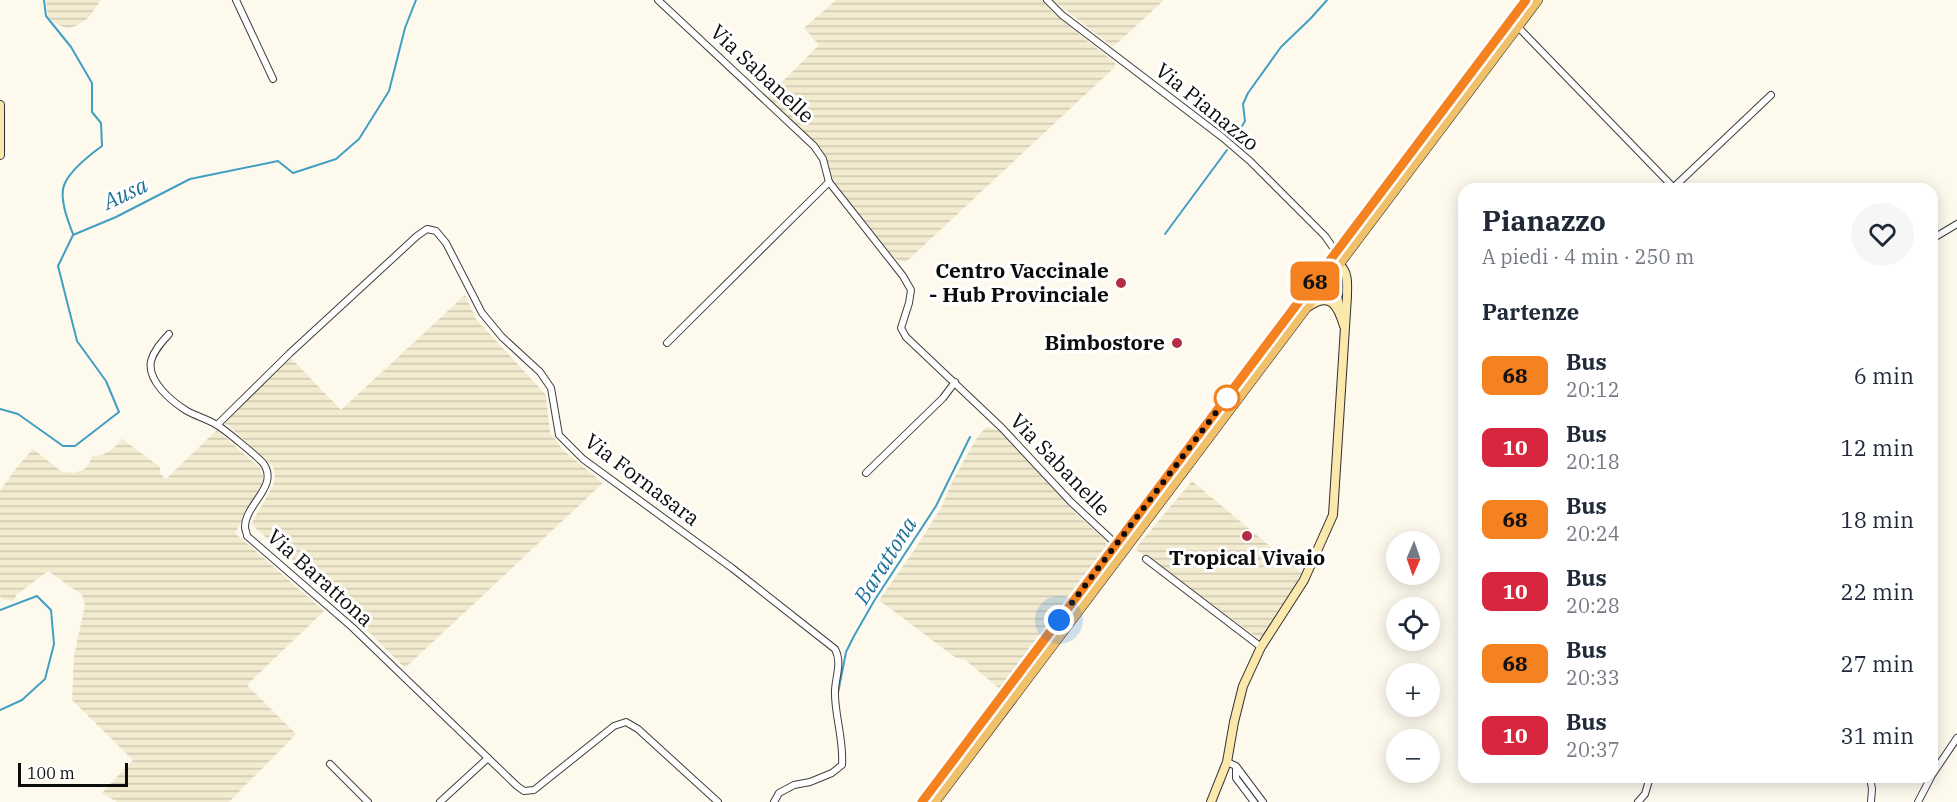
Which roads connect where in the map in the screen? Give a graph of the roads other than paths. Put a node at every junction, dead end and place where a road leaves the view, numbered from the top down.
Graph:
1 (236, 0) edge
2 (658, 0) edge
3 (1047, 0) edge
4 (1526, 0) edge
5 (1538, 0) edge
6 (1518, 27) junction
7 (273, 79) dead end
8 (1771, 95) dead end
9 (0, 105) edge
10 (0, 155) edge
11 (829, 182) junction
12 (1669, 183) edge
13 (1679, 183) edge
14 (1957, 224) edge
15 (1938, 235) edge
16 (1336, 252) junction
17 (1339, 264) junction
18 (1306, 308) junction
19 (1340, 310) junction
20 (1345, 330) junction
21 (169, 333) dead end
22 (667, 343) dead end
23 (955, 382) junction
24 (217, 425) junction
25 (866, 474) dead end
26 (1116, 544) junction
27 (1146, 559) dead end
28 (1261, 646) junction
29 (1957, 738) edge
30 (488, 758) junction
31 (330, 764) dead end
32 (1232, 764) junction
33 (1938, 767) edge
34 (1648, 783) edge
35 (1871, 783) edge
36 (1928, 783) edge
37 (368, 802) edge
38 (440, 802) edge
39 (718, 802) edge
40 (774, 802) edge
41 (922, 802) edge
42 (935, 802) edge
43 (1211, 802) edge
44 (1254, 802) edge
45 (1263, 802) edge
46 (1638, 802) edge
47 (1871, 802) edge
48 (1918, 802) edge

1 - 7 street
2 - 11 street, Via Sabanelle
3 - 16 street, Via Pianazzo
4 - 16 main road
5 - 6 main road
6 - 12 street
6 - 17 main road
8 - 13 street
9 - 10 street
11 - 22 street
11 - 23 street, Via Sabanelle
14 - 15 street
16 - 17 street
16 - 26 main road
17 - 18 main road
17 - 19 street
17 - 20 street
18 - 19 street
18 - 42 main road
19 - 20 street
20 - 28 street
21 - 24 street, Via Barattona
23 - 25 street
23 - 26 street, Via Sabanelle
24 - 30 street, Via Barattona
24 - 40 street, Via Fornasara
26 - 41 main road
27 - 28 street
28 - 32 street
29 - 33 street
30 - 38 street
30 - 39 street, Via Barattona
31 - 37 street
32 - 43 street
32 - 44 street
32 - 45 street
34 - 46 street
35 - 47 street
36 - 48 street

